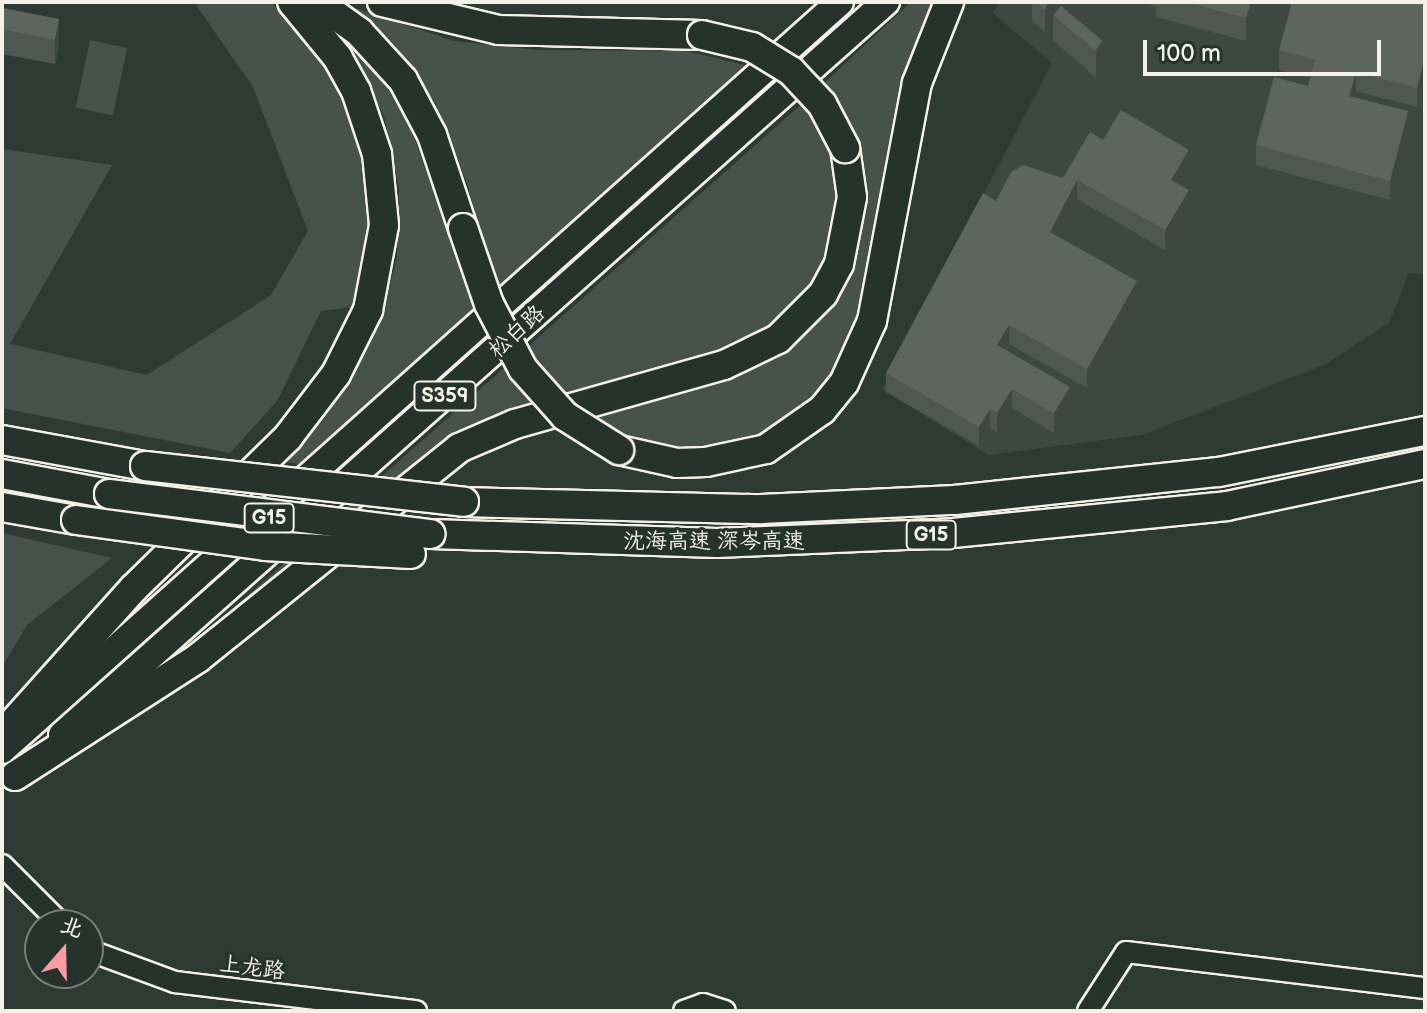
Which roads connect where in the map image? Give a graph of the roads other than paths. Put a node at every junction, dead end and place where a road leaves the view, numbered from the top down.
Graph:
1 (292, 2) edge
2 (317, 2) edge
3 (382, 2) edge
4 (840, 2) edge
5 (886, 2) edge
6 (949, 2) edge
7 (1425, 431) edge
8 (2, 440) edge
9 (1425, 464) edge
10 (2, 474) edge
11 (2, 507) edge
12 (421, 544) junction
13 (2, 735) edge
14 (2, 750) edge
15 (9, 782) edge
16 (2, 865) edge
17 (46, 909) edge
18 (104, 956) edge
19 (1425, 988) edge
20 (416, 1011) edge
21 (684, 1011) edge
22 (725, 1011) edge
23 (1088, 1011) edge

1 - 13 highway
2 - 6 highway, bridge
3 - 15 highway, bridge
4 - 14 main road, 松白路 / S359
5 - 15 main road, 松白路 / S359
7 - 8 highway, 沈海高速 深岑高速 / G15, bridge
9 - 12 highway, 沈海高速 深岑高速 / G15
10 - 12 highway, G15, bridge
11 - 12 highway, bridge
16 - 17 street
18 - 20 street, 上龙路
19 - 23 street
21 - 22 street

